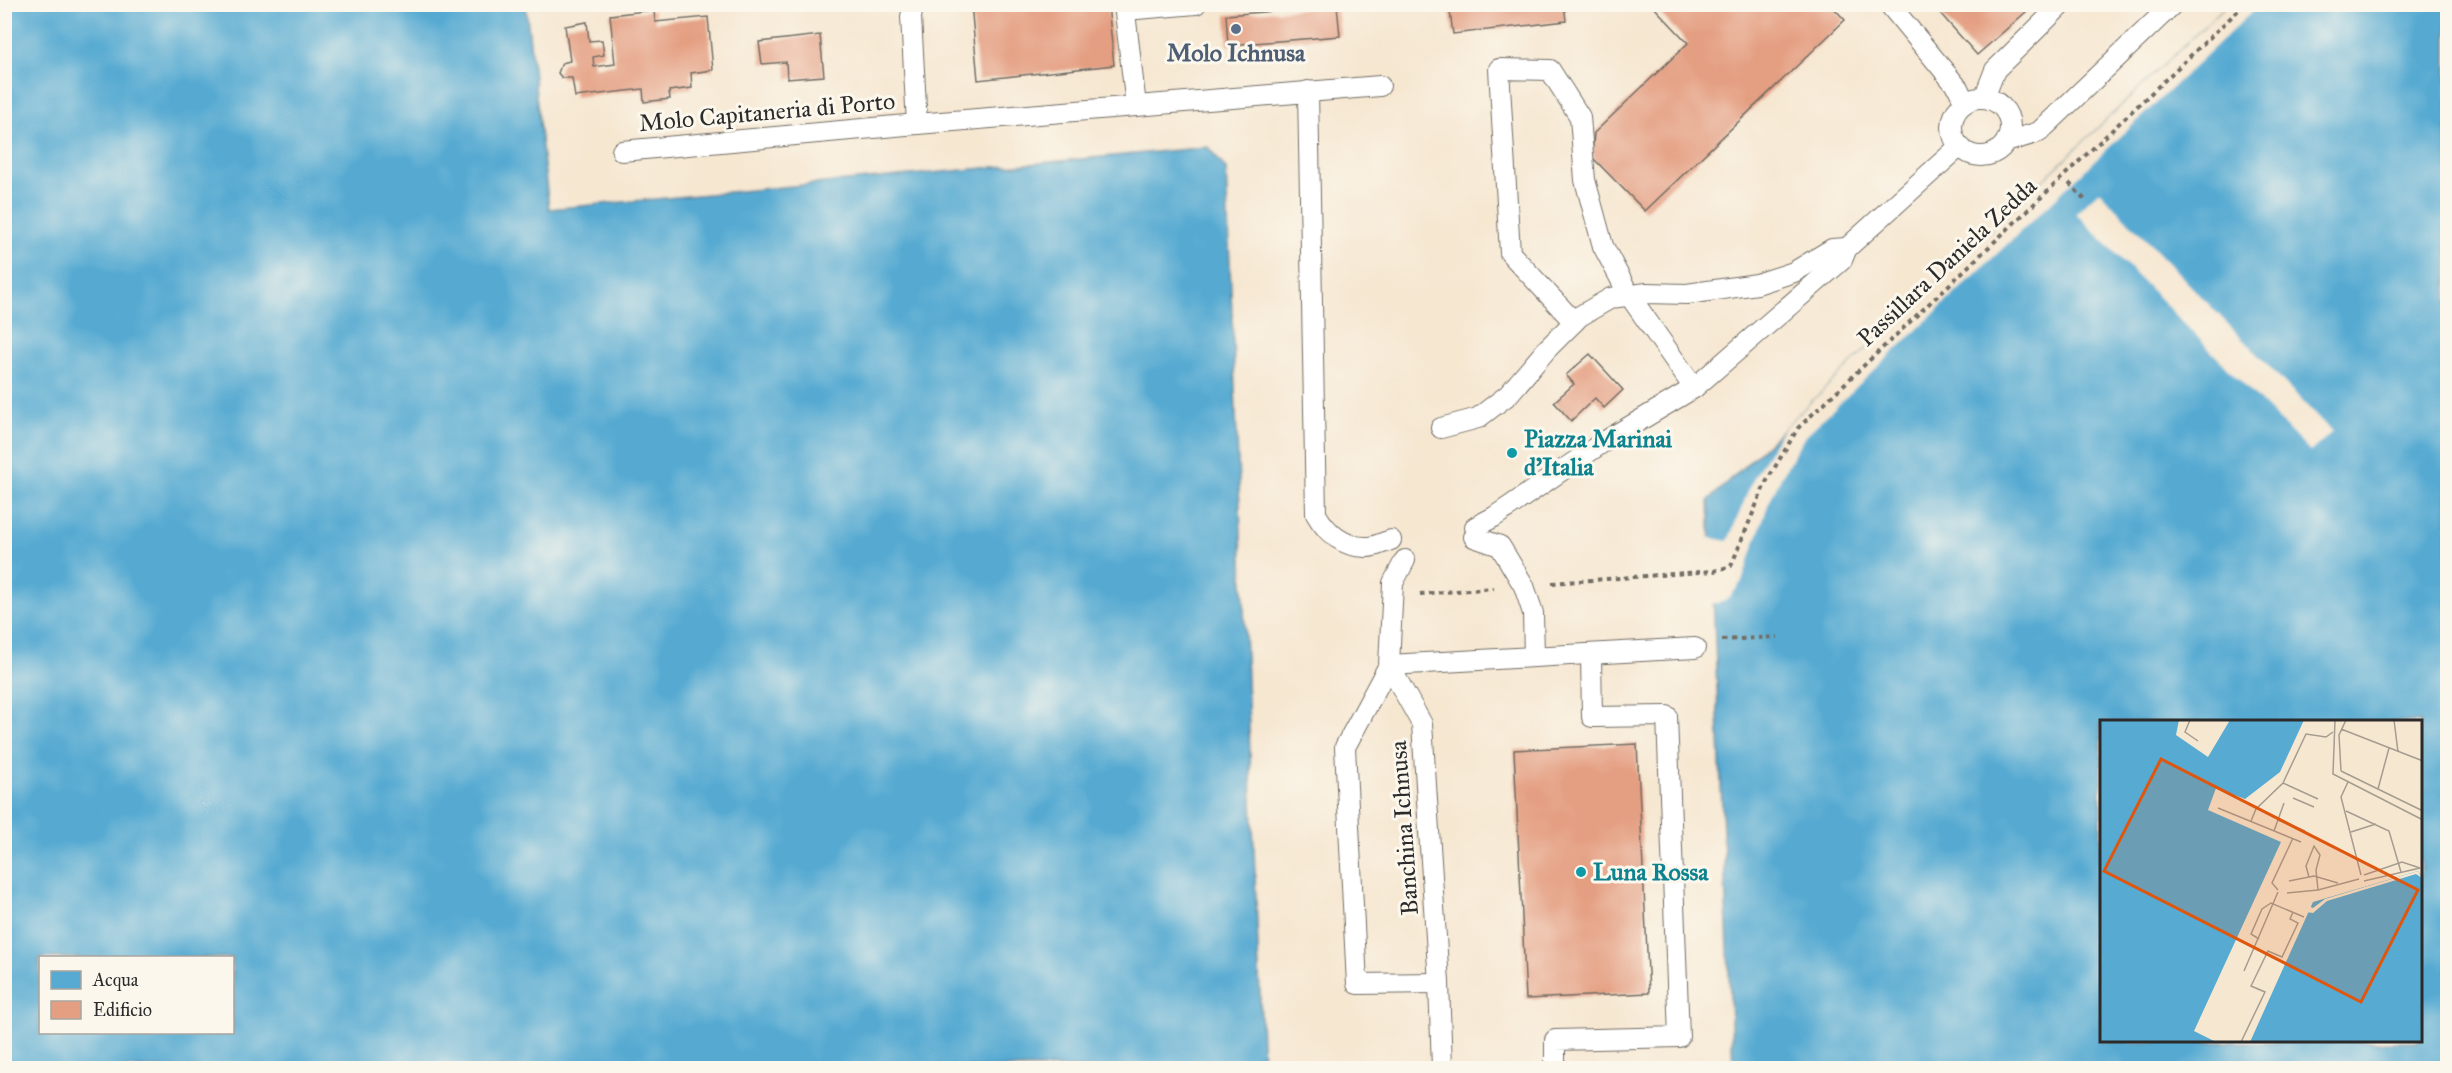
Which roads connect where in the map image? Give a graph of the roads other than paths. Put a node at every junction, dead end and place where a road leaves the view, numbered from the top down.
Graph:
1 (914, 4) edge
2 (1196, 4) edge
3 (1889, 4) edge
4 (2062, 4) edge
5 (2173, 4) edge
6 (1124, 7) edge
7 (1371, 86) dead end
8 (1308, 91) junction
9 (1974, 100) junction
10 (1136, 106) junction
11 (917, 124) junction
12 (2006, 142) junction
13 (1960, 146) junction
14 (622, 151) dead end
15 (1847, 248) junction
16 (1629, 295) junction
17 (1574, 322) junction
18 (1694, 388) junction
19 (1441, 428) dead end
20 (1391, 540) dead end
21 (1405, 560) dead end
22 (1695, 648) dead end
23 (1591, 654) junction
24 (1534, 656) junction
25 (1389, 665) junction
26 (1439, 983) junction
27 (1442, 1068) edge
28 (1555, 1068) edge

1 - 11 lane, Molo Capitaneria di Porto
2 - 6 lane
3 - 9 lane
4 - 9 lane
5 - 12 lane
6 - 10 lane
7 - 8 lane, Molo Capitaneria di Porto
8 - 10 lane, Molo Capitaneria di Porto
8 - 20 lane
9 - 12 lane
9 - 13 lane
10 - 11 lane, Molo Capitaneria di Porto
11 - 14 lane, Molo Capitaneria di Porto
12 - 13 lane
13 - 15 lane
15 - 16 lane
15 - 18 lane
16 - 17 lane
16 - 17 lane
16 - 18 lane
17 - 19 lane
18 - 24 lane
21 - 25 lane
22 - 23 lane
23 - 24 lane
23 - 28 lane
24 - 25 lane
25 - 26 lane, Banchina Ichnusa
25 - 26 lane
26 - 27 lane, Banchina Ichnusa

